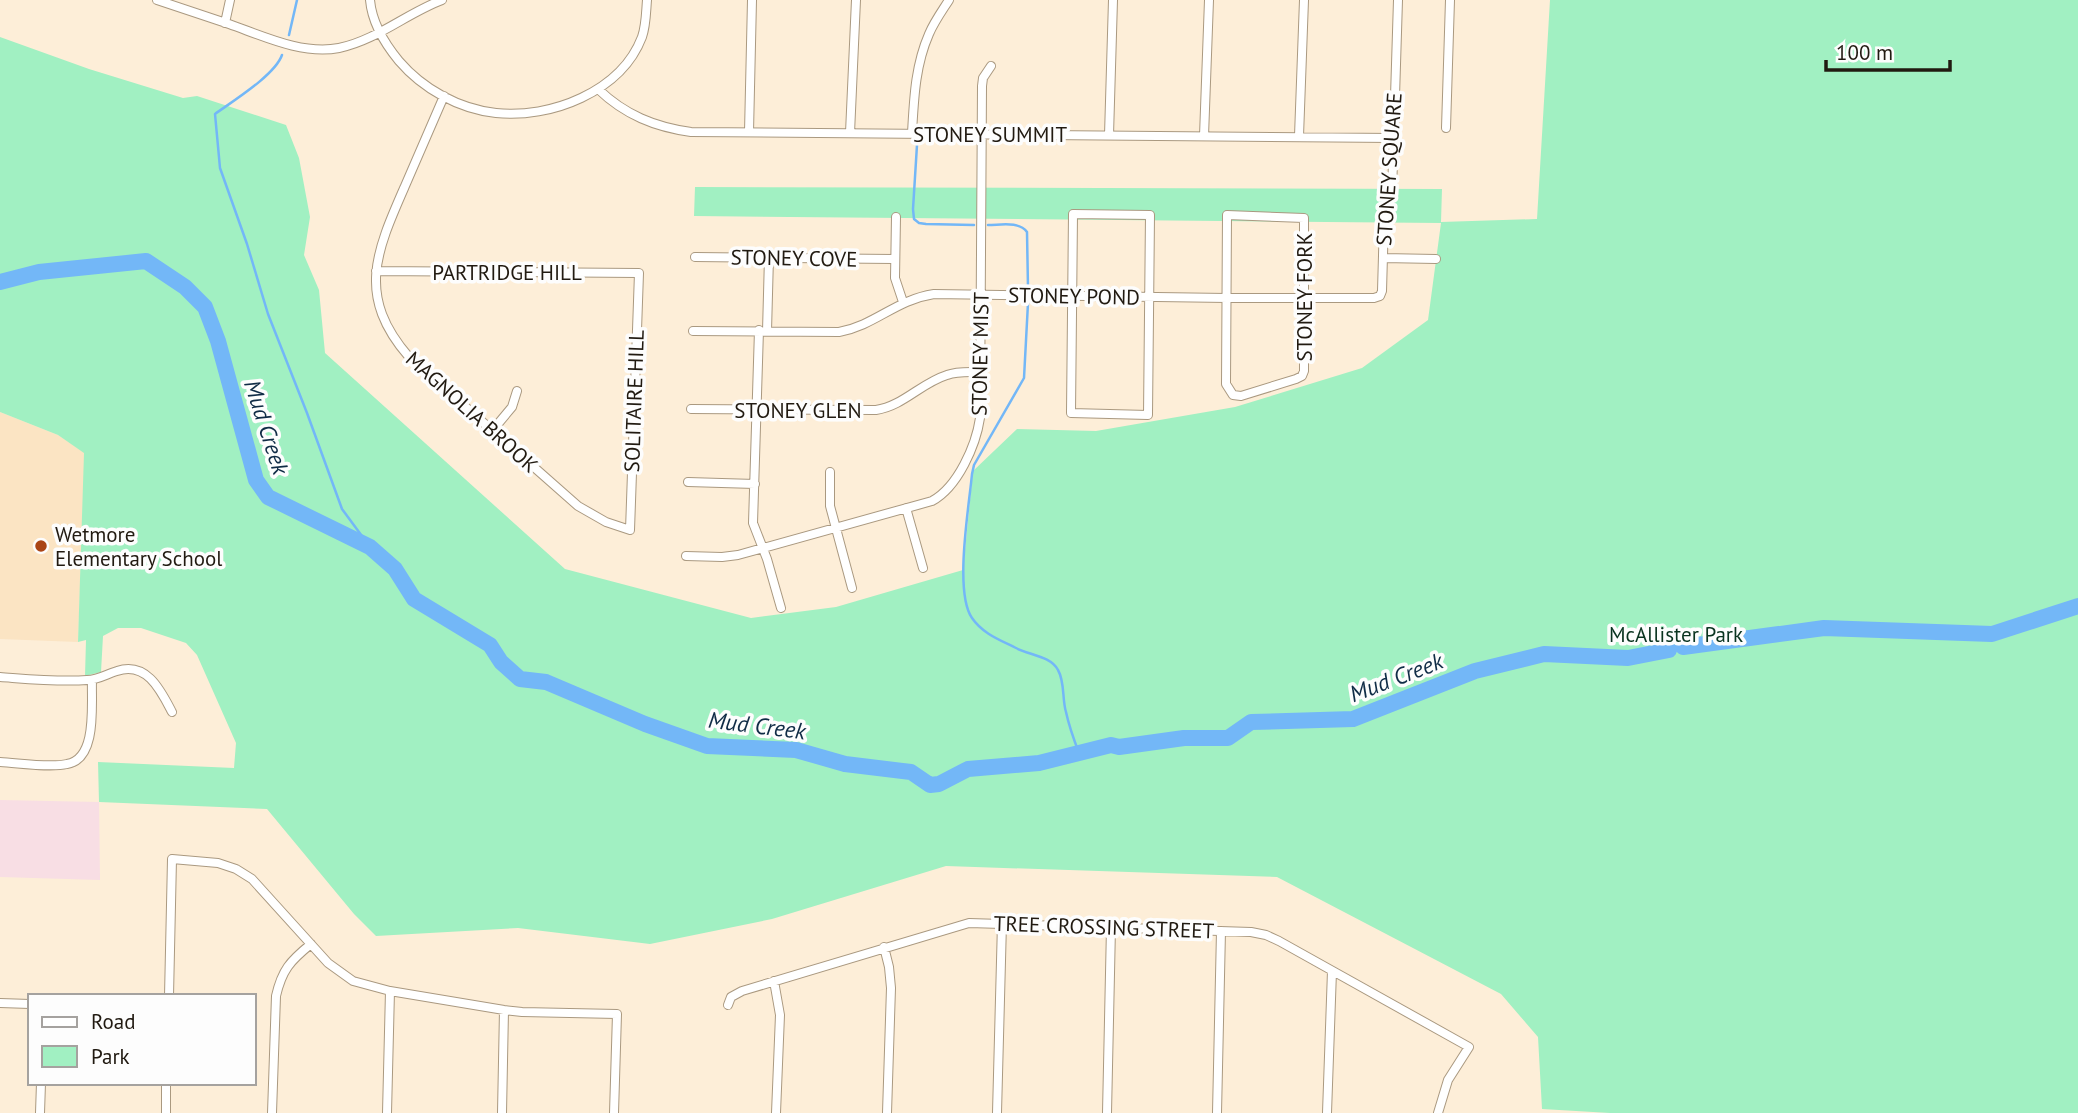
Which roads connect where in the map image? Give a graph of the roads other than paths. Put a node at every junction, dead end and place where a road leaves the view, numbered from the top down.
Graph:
1 (157, 0) edge
2 (230, 0) edge
3 (370, 0) edge
4 (442, 0) edge
5 (647, 0) edge
6 (752, 0) edge
7 (856, 0) edge
8 (949, 0) edge
9 (1113, 0) edge
10 (1209, 0) edge
11 (1304, 0) edge
12 (1398, 0) edge
13 (1450, 0) edge
14 (225, 23) junction
15 (380, 32) junction
16 (991, 66) dead end
17 (598, 89) junction
18 (444, 96) junction
19 (1446, 128) dead end
20 (749, 132) junction
21 (850, 133) junction
22 (912, 134) junction
23 (982, 134) junction
24 (1109, 135) junction
25 (1204, 136) junction
26 (1299, 136) junction
27 (1394, 138) junction
28 (896, 218) dead end
29 (695, 257) dead end
30 (769, 257) junction
31 (1383, 258) junction
32 (894, 259) junction
33 (1436, 259) dead end
34 (376, 271) junction
35 (639, 273) joint
36 (981, 295) junction
37 (1072, 296) junction
38 (1380, 296) joint
39 (1151, 297) junction
40 (1227, 298) junction
41 (1305, 298) junction
42 (902, 302) junction
43 (763, 330) junction
44 (693, 331) dead end
45 (981, 372) junction
46 (517, 391) dead end
47 (691, 409) dead end
48 (757, 410) junction
49 (492, 431) junction
50 (830, 472) dead end
51 (688, 482) dead end
52 (755, 484) junction
53 (906, 508) junction
54 (835, 529) junction
55 (630, 530) joint
56 (763, 548) junction
57 (687, 556) dead end
58 (923, 568) dead end
59 (852, 588) dead end
60 (781, 608) dead end
61 (0, 677) edge
62 (92, 680) junction
63 (172, 712) dead end
64 (0, 762) edge
65 (1002, 923) junction
66 (1111, 927) junction
67 (1221, 931) junction
68 (311, 944) junction
69 (884, 947) junction
70 (1332, 971) junction
71 (774, 981) junction
72 (390, 990) junction
73 (169, 994) edge
74 (0, 1003) edge
75 (28, 1004) edge
76 (728, 1006) dead end
77 (504, 1010) junction
78 (41, 1085) edge
79 (166, 1085) edge
80 (40, 1113) edge
81 (166, 1113) edge
82 (272, 1113) edge
83 (387, 1113) edge
84 (502, 1113) edge
85 (614, 1113) edge
86 (776, 1113) edge
87 (887, 1113) edge
88 (997, 1113) edge
89 (1107, 1113) edge
90 (1217, 1113) edge
91 (1327, 1113) edge
92 (1438, 1113) edge

1 - 14 street
2 - 14 street
3 - 15 street
4 - 15 street
5 - 17 street
6 - 20 street
7 - 21 street
8 - 22 street
9 - 24 street
10 - 25 street
11 - 26 street
12 - 27 street, STONEY SQUARE
13 - 19 street
14 - 15 street
15 - 18 street
16 - 23 street, STONEY MIST
17 - 18 street
17 - 20 street, STONEY SUMMIT
18 - 34 street, MAGNOLIA BROOK
20 - 21 street, STONEY SUMMIT
21 - 22 street, STONEY SUMMIT
22 - 23 street, STONEY SUMMIT
23 - 24 street, STONEY SUMMIT
23 - 36 street, STONEY MIST
24 - 25 street, STONEY SUMMIT
25 - 26 street, STONEY SUMMIT
26 - 27 street, STONEY SUMMIT
27 - 31 street, STONEY SQUARE
28 - 32 street
29 - 30 street, STONEY COVE
30 - 32 street, STONEY COVE
30 - 43 street
31 - 33 street
31 - 38 street, STONEY SQUARE
32 - 42 street
34 - 35 street, PARTRIDGE HILL
34 - 49 street, MAGNOLIA BROOK
35 - 55 street, SOLITAIRE HILL
36 - 37 street, STONEY POND
36 - 42 street, STONEY POND
36 - 45 street, STONEY MIST
37 - 39 street, STONEY POND
37 - 39 street
37 - 39 street
38 - 41 street, STONEY POND
39 - 40 street, STONEY POND
40 - 41 street, STONEY POND
40 - 41 street, STONEY FORK
40 - 41 street, STONEY FORK
42 - 43 street, STONEY POND
43 - 44 street, STONEY POND
43 - 48 street
45 - 48 street, STONEY GLEN
45 - 53 street, STONEY MIST
46 - 49 street
47 - 48 street, STONEY GLEN
48 - 52 street
49 - 55 street, MAGNOLIA BROOK
50 - 54 street
51 - 52 street
52 - 56 street
53 - 54 street, STONEY MIST
53 - 58 street
54 - 56 street, STONEY MIST
54 - 59 street
56 - 57 street, STONEY MIST
56 - 60 street
61 - 62 street
62 - 63 street
62 - 64 street
65 - 66 street, TREE CROSSING STREET
65 - 69 street, TREE CROSSING STREET
65 - 88 street
66 - 67 street, TREE CROSSING STREET
66 - 89 street
67 - 70 street, TREE CROSSING STREET
67 - 90 street
68 - 72 street
68 - 73 street
68 - 82 street
69 - 71 street, TREE CROSSING STREET
69 - 87 street
70 - 91 street
70 - 92 street, TREE CROSSING STREET
71 - 76 street, TREE CROSSING STREET
71 - 86 street
72 - 77 street
72 - 83 street
74 - 75 street
77 - 84 street
77 - 85 street
78 - 80 street
79 - 81 street

